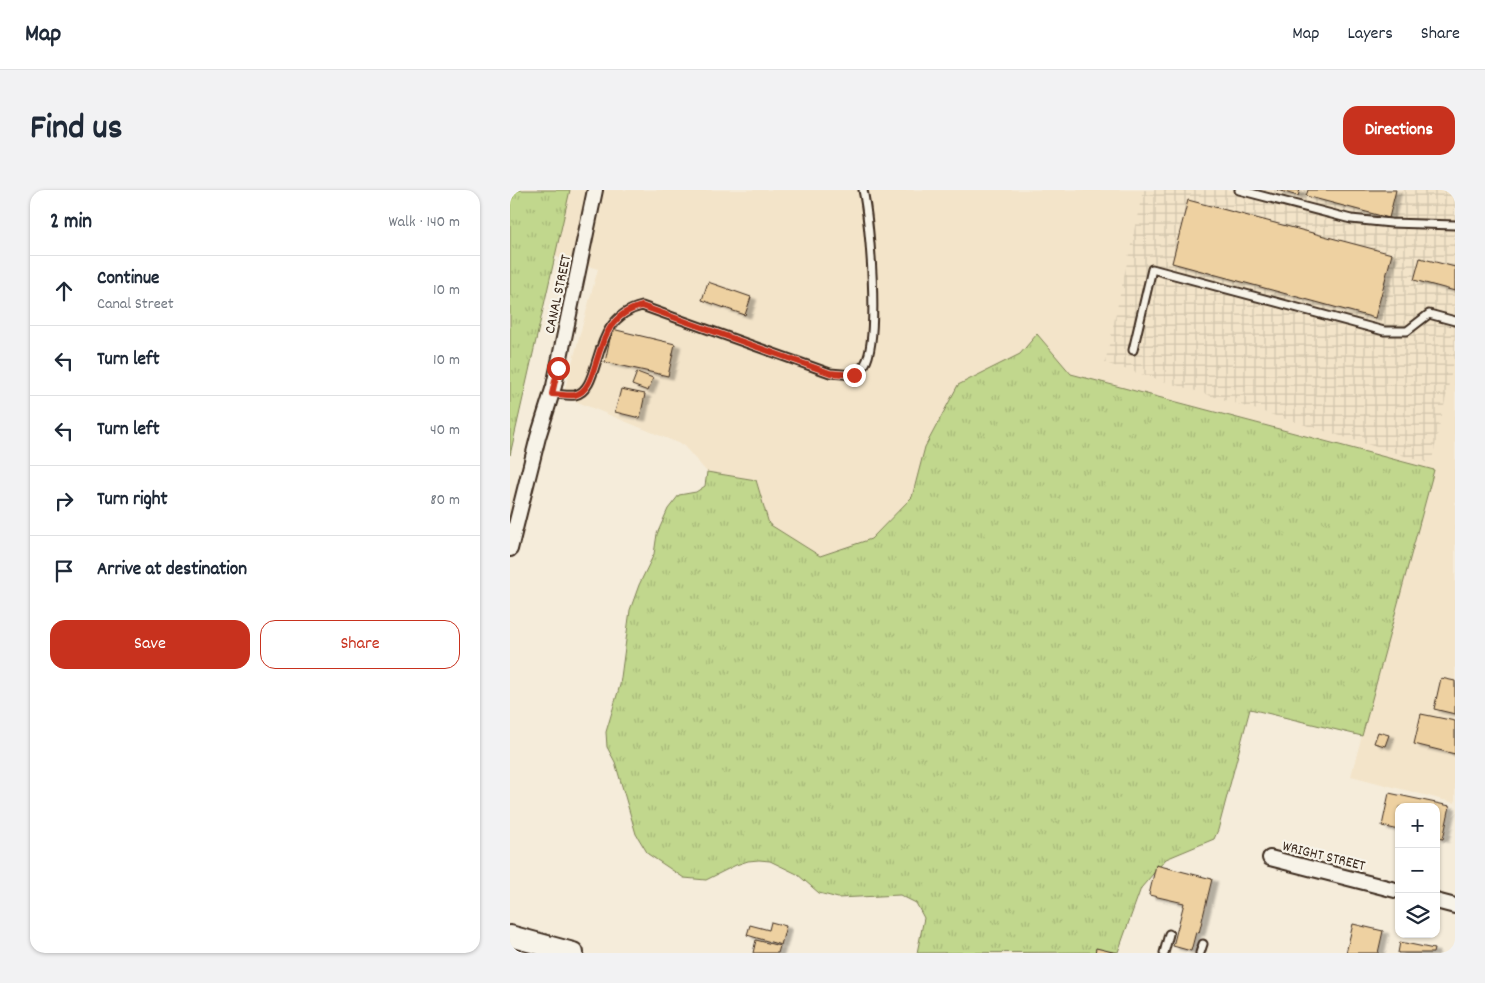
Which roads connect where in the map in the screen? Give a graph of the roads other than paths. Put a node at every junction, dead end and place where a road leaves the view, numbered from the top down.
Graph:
1 (594, 190) edge
2 (863, 190) edge
3 (1239, 190) edge
4 (1455, 225) edge
5 (1455, 321) edge
6 (1133, 350) dead end
7 (552, 394) junction
8 (510, 549) edge
9 (1270, 858) dead end
10 (1395, 890) edge
11 (1440, 902) edge
12 (1455, 906) edge
13 (1169, 934) dead end
14 (510, 936) edge
15 (1203, 944) dead end
16 (574, 953) edge
17 (1164, 953) edge
18 (1200, 953) edge

1 - 7 street, CANAL STREET
2 - 7 lane
3 - 4 lane
5 - 6 lane
7 - 8 street, CANAL STREET
9 - 10 street, WRIGHT STREET
11 - 12 street
13 - 17 lane
14 - 16 street
15 - 18 lane

